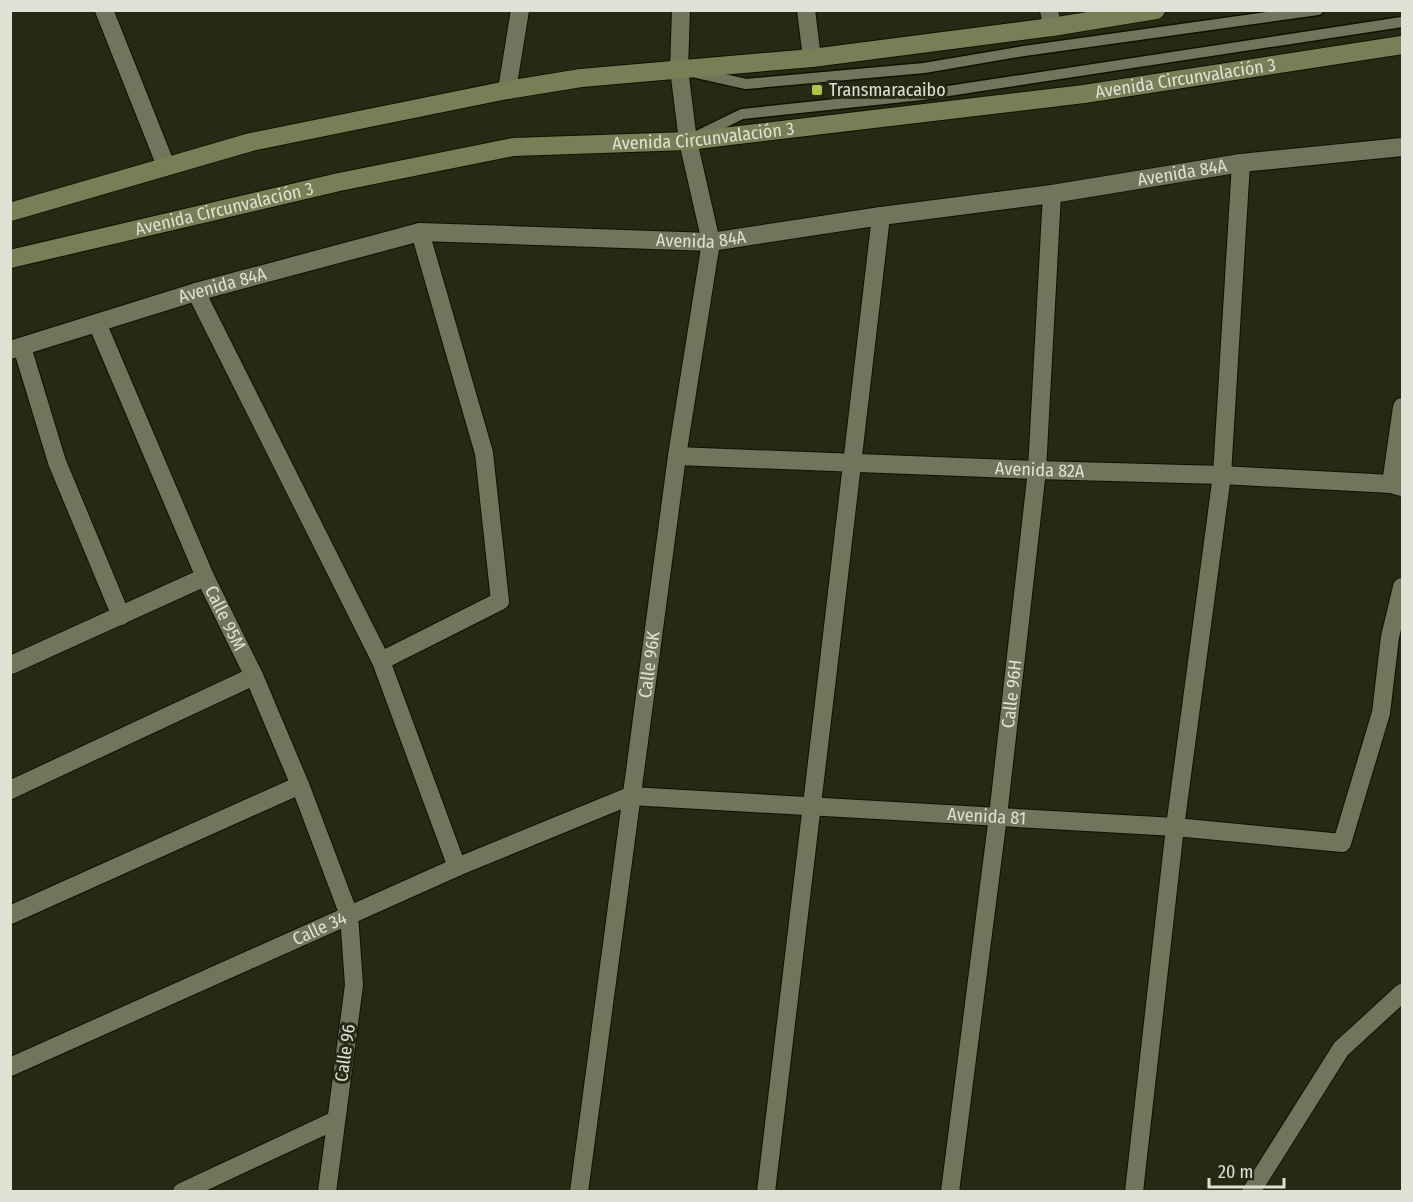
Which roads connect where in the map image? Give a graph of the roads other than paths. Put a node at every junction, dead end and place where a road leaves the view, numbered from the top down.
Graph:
1 (104, 10) edge
2 (520, 10) edge
3 (681, 10) edge
4 (806, 10) edge
5 (1156, 10) edge
6 (1318, 10) edge
7 (1050, 19) edge
8 (1402, 22) edge
9 (1402, 45) edge
10 (812, 58) junction
11 (680, 69) junction
12 (507, 90) junction
13 (688, 141) junction
14 (1402, 147) edge
15 (1241, 163) junction
16 (166, 166) junction
17 (1052, 194) junction
18 (10, 212) edge
19 (880, 216) junction
20 (420, 232) junction
21 (711, 242) junction
22 (10, 259) edge
23 (196, 292) junction
24 (98, 323) junction
25 (16, 348) edge
26 (1402, 407) edge
27 (677, 456) junction
28 (854, 462) junction
29 (1037, 470) junction
30 (1222, 475) junction
31 (1397, 485) edge
32 (205, 577) junction
33 (1402, 587) edge
34 (122, 616) junction
35 (381, 661) junction
36 (10, 663) edge
37 (254, 676) junction
38 (300, 785) junction
39 (10, 790) edge
40 (630, 796) junction
41 (810, 806) junction
42 (998, 816) junction
43 (1175, 827) junction
44 (457, 867) junction
45 (10, 915) edge
46 (349, 915) junction
47 (1402, 993) edge
48 (10, 1067) edge
49 (336, 1120) junction
50 (182, 1191) edge
51 (327, 1191) edge
52 (579, 1191) edge
53 (766, 1191) edge
54 (950, 1191) edge
55 (1134, 1191) edge
56 (1251, 1191) edge

1 - 16 street
2 - 12 street
3 - 11 street, Calle 96K
4 - 10 street
5 - 7 main road
6 - 11 lane
7 - 10 main road
8 - 13 lane
9 - 13 main road, Avenida Circunvalación 3
10 - 11 main road
11 - 12 main road
11 - 13 street, Calle 96K
12 - 16 main road
13 - 21 street, Calle 96K
13 - 22 main road, Avenida Circunvalación 3
14 - 15 street, Avenida 84A
15 - 17 street, Avenida 84A
15 - 30 street
16 - 18 main road
17 - 19 street, Avenida 84A
17 - 29 street, Calle 96H
19 - 21 street, Avenida 84A
19 - 28 street
20 - 21 street, Avenida 84A
20 - 23 street, Avenida 84A
20 - 35 street
21 - 27 street, Calle 96K
23 - 24 street, Avenida 84A
23 - 35 street
24 - 25 street, Avenida 84A
24 - 32 street, Calle 95M
25 - 34 street
26 - 31 street
27 - 28 street, Avenida 82A
27 - 40 street, Calle 96K
28 - 29 street, Avenida 82A
28 - 41 street
29 - 30 street, Avenida 82A
29 - 42 street, Calle 96H
30 - 31 street, Avenida 82A
30 - 43 street
32 - 34 street
32 - 37 street, Calle 95M
33 - 43 street, Avenida 81
34 - 36 street
35 - 44 street
37 - 38 street, Calle 95M
37 - 39 street
38 - 45 street
38 - 46 street, Calle 95M
40 - 41 street, Avenida 81
40 - 44 street, Calle 34
40 - 52 street, Calle 96K
41 - 42 street, Avenida 81
41 - 53 street
42 - 43 street, Avenida 81
42 - 54 street, Calle 96H
43 - 55 street
44 - 46 street, Calle 34
46 - 48 street, Calle 34
46 - 49 street, Calle 96
47 - 56 street
49 - 50 street
49 - 51 street, Calle 96

